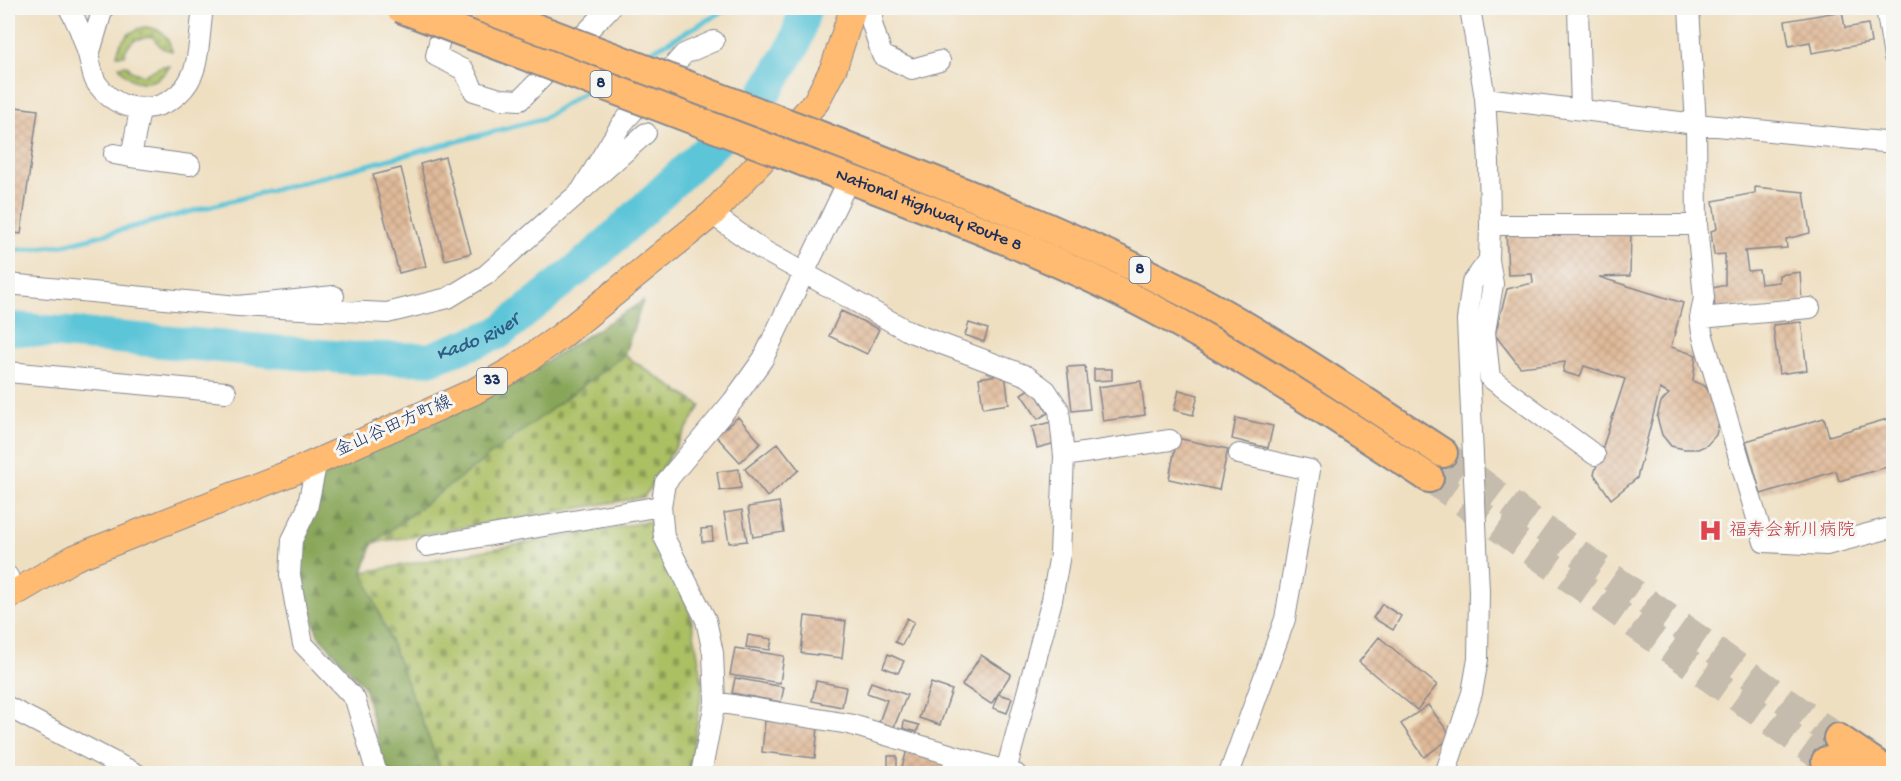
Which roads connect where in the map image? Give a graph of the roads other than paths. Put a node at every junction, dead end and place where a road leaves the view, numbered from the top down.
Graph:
1 (69, 8) edge
2 (103, 8) edge
3 (203, 8) edge
4 (400, 8) edge
5 (447, 8) edge
6 (483, 8) edge
7 (610, 8) edge
8 (853, 8) edge
9 (874, 8) edge
10 (1470, 8) edge
11 (1578, 8) edge
12 (1689, 8) edge
13 (1886, 8) edge
14 (714, 40) dead end
15 (88, 55) junction
16 (1893, 57) edge
17 (940, 61) dead end
18 (1485, 98) junction
19 (140, 110) junction
20 (1581, 110) junction
21 (1696, 124) junction
22 (646, 133) dead end
23 (1893, 143) edge
24 (190, 165) dead end
25 (849, 179) junction
26 (581, 191) junction
27 (712, 214) junction
28 (1490, 225) junction
29 (1697, 225) junction
30 (1489, 260) junction
31 (803, 272) junction
32 (8, 284) edge
33 (334, 296) dead end
34 (238, 306) junction
35 (1810, 308) dead end
36 (1700, 318) junction
37 (8, 372) edge
38 (226, 392) dead end
39 (1170, 440) dead end
40 (1443, 453) tunnel mouth
41 (1239, 454) dead end
42 (1595, 455) dead end
43 (1064, 456) junction
44 (317, 461) junction
45 (1429, 478) tunnel mouth
46 (661, 506) junction
47 (1893, 526) edge
48 (427, 546) dead end
49 (10, 588) edge
50 (715, 702) junction
51 (8, 707) edge
52 (1836, 758) tunnel mouth
53 (954, 765) edge
54 (1011, 772) edge
55 (137, 774) edge
56 (377, 774) edge
57 (701, 774) edge
58 (1229, 774) edge
59 (1445, 774) edge
60 (1891, 774) edge

1 - 15 street
2 - 15 street
3 - 19 street
4 - 25 highway, National Highway Route 8 / 8, bridge
5 - 7 street
6 - 40 highway, National Highway Route 8 / 8, bridge
8 - 27 main road, 金山谷田方町線 / 33
9 - 17 street
10 - 18 street
11 - 20 street
12 - 21 street
13 - 16 street
14 - 26 street
15 - 19 street
18 - 20 street
18 - 28 street
19 - 24 street
20 - 21 street
21 - 23 street
21 - 29 street
22 - 26 street
25 - 31 street
25 - 45 highway, National Highway Route 8 / 8
26 - 34 street
27 - 31 street
27 - 44 main road, 金山谷田方町線 / 33
28 - 29 street
28 - 30 street
29 - 36 street
30 - 42 street
30 - 59 street
31 - 43 street
31 - 46 street
32 - 34 street
33 - 34 street
35 - 36 street
36 - 47 street
37 - 38 street
39 - 43 street
41 - 58 street
43 - 54 street
44 - 49 main road, 金山谷田方町線 / 33
44 - 56 street
46 - 48 street
46 - 50 street
50 - 53 street
50 - 57 street
51 - 55 street
52 - 60 highway
53 - 54 street

